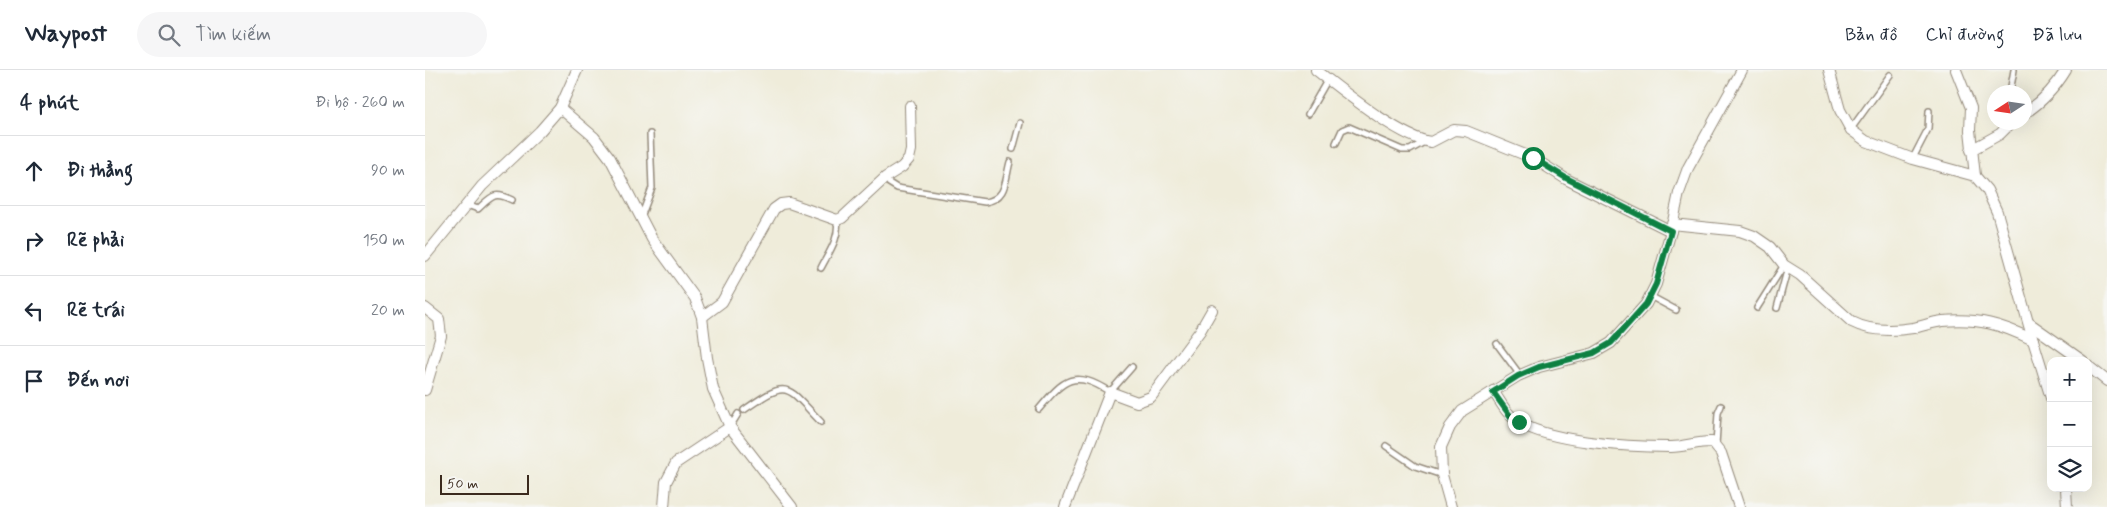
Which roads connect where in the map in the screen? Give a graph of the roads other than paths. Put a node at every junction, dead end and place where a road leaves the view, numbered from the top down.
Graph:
1 (577, 70) edge
2 (1316, 70) edge
3 (1742, 70) edge
4 (1829, 70) edge
5 (1956, 70) edge
6 (2013, 70) edge
7 (2066, 70) edge
8 (1890, 75) dead end
9 (1328, 79) junction
10 (2011, 85) edge
11 (910, 106) dead end
12 (560, 108) junction
13 (2032, 108) edge
14 (1929, 111) dead end
15 (1308, 114) dead end
16 (1020, 124) dead end
17 (1851, 130) junction
18 (2004, 130) edge
19 (650, 134) dead end
20 (1427, 141) junction
21 (1336, 143) dead end
22 (1013, 148) dead end
23 (1971, 150) junction
24 (1913, 159) junction
25 (1010, 162) dead end
26 (886, 176) junction
27 (1975, 176) junction
28 (512, 200) dead end
29 (467, 204) junction
30 (640, 217) junction
31 (837, 220) junction
32 (1672, 228) junction
33 (425, 256) edge
34 (1786, 266) junction
35 (821, 268) dead end
36 (1650, 296) junction
37 (425, 308) edge
38 (1757, 308) dead end
39 (1777, 308) dead end
40 (1212, 310) dead end
41 (1676, 310) dead end
42 (703, 317) junction
43 (2029, 323) junction
44 (2033, 340) junction
45 (1497, 344) dead end
46 (2077, 357) edge
47 (1132, 366) dead end
48 (2092, 369) edge
49 (1520, 375) junction
50 (2107, 382) edge
51 (2047, 385) edge
52 (425, 390) edge
53 (1111, 392) junction
54 (1493, 392) junction
55 (1721, 406) dead end
56 (1039, 408) dead end
57 (744, 410) dead end
58 (738, 414) dead end
59 (821, 422) dead end
60 (730, 426) junction
61 (1716, 445) junction
62 (1386, 446) dead end
63 (1442, 475) junction
64 (2066, 492) edge
65 (665, 507) edge
66 (792, 507) edge
67 (1065, 507) edge
68 (1451, 507) edge
69 (1739, 507) edge
70 (2067, 507) edge

1 - 12 street
2 - 9 street
3 - 32 street
4 - 17 street
5 - 23 street
6 - 10 lane
7 - 13 street
8 - 17 lane
9 - 15 lane
9 - 20 street
11 - 26 street
12 - 29 street
12 - 30 street
14 - 24 lane
16 - 22 lane
17 - 24 street
18 - 23 street
19 - 30 lane
20 - 21 lane
20 - 32 street
23 - 27 street
24 - 27 street
25 - 26 lane
26 - 31 street
27 - 43 street
28 - 29 lane
29 - 33 street
30 - 42 street
31 - 35 lane
31 - 42 street
32 - 34 street
32 - 36 street
34 - 38 lane
34 - 39 lane
34 - 44 street
36 - 41 lane
36 - 49 street
37 - 52 street
40 - 53 street
42 - 60 street
43 - 44 street
43 - 46 street
44 - 51 street
45 - 49 lane
47 - 53 lane
48 - 50 street
49 - 54 street
53 - 56 lane
53 - 67 street
54 - 61 street
54 - 63 street
55 - 61 lane
57 - 59 lane
58 - 60 lane
60 - 65 street
60 - 66 street
61 - 69 street
62 - 63 lane
63 - 68 street
64 - 70 street

